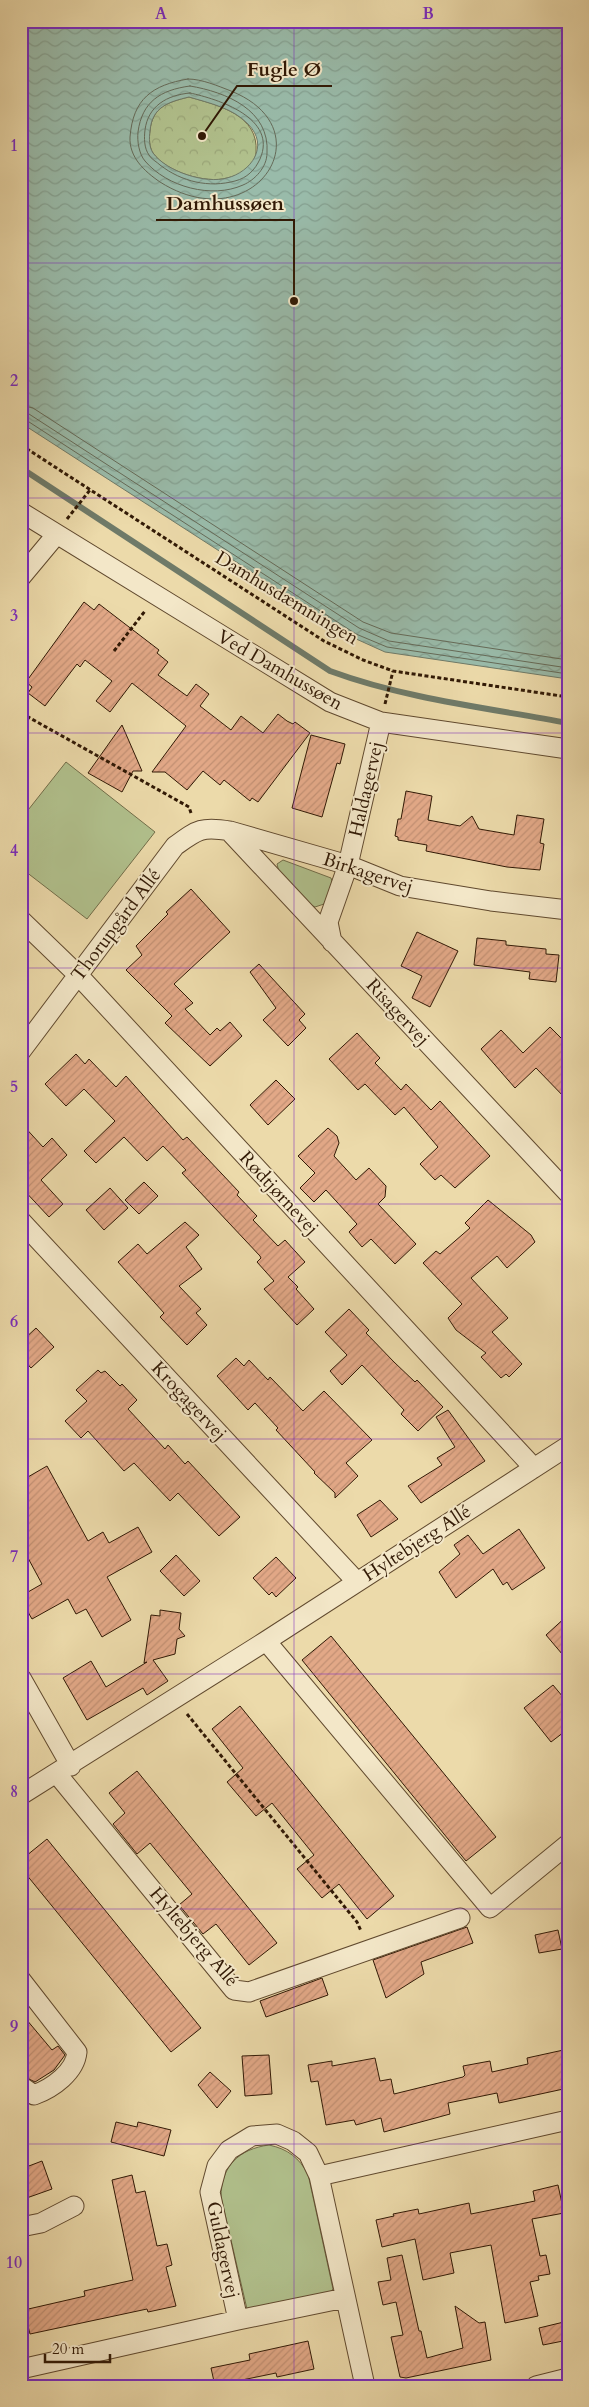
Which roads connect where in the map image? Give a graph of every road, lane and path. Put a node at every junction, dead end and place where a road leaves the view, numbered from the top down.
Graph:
1 (21, 445) edge
2 (90, 490) junction
3 (21, 512) edge
4 (61, 528) junction
5 (21, 577) edge
6 (156, 596) junction
7 (114, 651) dead end
8 (393, 670) junction
9 (568, 698) edge
10 (21, 713) edge
11 (383, 714) junction
12 (568, 749) edge
13 (196, 830) junction
14 (230, 831) junction
15 (348, 865) junction
16 (568, 910) edge
17 (21, 920) edge
18 (332, 942) junction
19 (78, 975) junction
20 (21, 1051) edge
21 (568, 1193) edge
22 (21, 1221) edge
23 (568, 1446) edge
24 (534, 1468) junction
25 (357, 1582) junction
26 (266, 1641) junction
27 (21, 1678) edge
28 (175, 1699) junction
29 (64, 1770) junction
30 (21, 1796) edge
31 (568, 1844) edge
32 (460, 1918) dead end
33 (370, 1950) junction
34 (21, 1980) edge
35 (21, 2086) edge
36 (568, 2120) edge
37 (319, 2176) junction
38 (74, 2206) dead end
39 (21, 2227) edge
40 (345, 2298) junction
41 (238, 2320) junction
42 (21, 2369) edge
43 (568, 2378) edge
44 (365, 2386) edge
45 (536, 2386) edge

1 - 2 path, Damhusdæmningen
2 - 4 path
2 - 8 path, Damhusdæmningen
3 - 4 street, Ved Damhussøen
4 - 5 street
4 - 6 street, Ved Damhussøen
6 - 7 path
6 - 11 street, Ved Damhussøen
8 - 9 path, Damhusdæmningen
8 - 11 path
10 - 13 path
11 - 12 street, Ved Damhussøen
11 - 15 street, Haldagervej
13 - 14 street
13 - 19 street, Thorupgård Allé
14 - 15 street, Birkagervej
14 - 18 street, Risagervej
15 - 16 street, Birkagervej
15 - 18 street, Haldagervej
17 - 19 street, Rødtjørnevej
18 - 21 street, Risagervej
19 - 20 street, Thorupgård Allé
19 - 24 street, Rødtjørnevej
22 - 25 street, Krogagervej
23 - 24 street, Hyltebjerg Allé
24 - 25 street, Hyltebjerg Allé
25 - 26 street, Hyltebjerg Allé
26 - 28 street, Hyltebjerg Allé
26 - 31 street
27 - 29 street
28 - 29 street, Hyltebjerg Allé
28 - 33 path
29 - 30 street, Hyltebjerg Allé
29 - 33 street, Hyltebjerg Allé
32 - 33 street, Hyltebjerg Allé
34 - 35 street
36 - 37 street
37 - 40 street, Guldagervej
37 - 41 street, Guldagervej
38 - 39 street
40 - 41 street, Guldagervej
40 - 44 street, Guldagervej
41 - 42 street, Guldagervej
43 - 45 street

